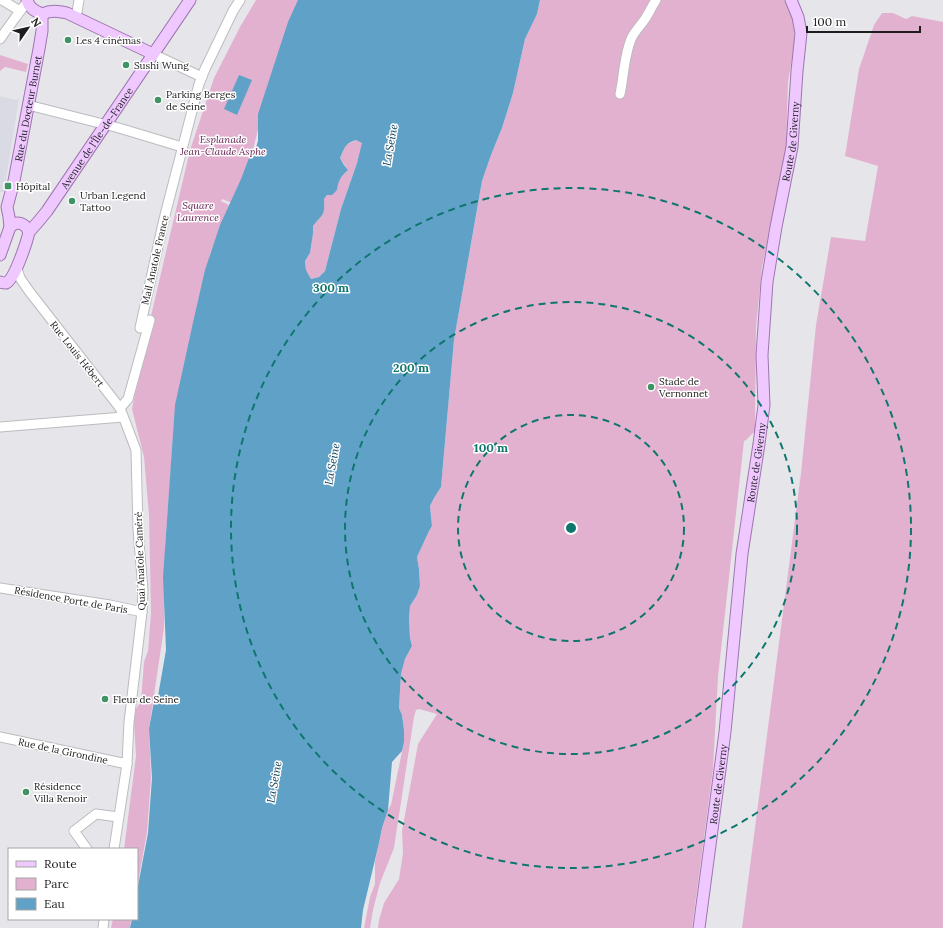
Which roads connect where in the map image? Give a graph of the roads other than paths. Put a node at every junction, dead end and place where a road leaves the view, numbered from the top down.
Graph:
1 (2, 0) edge
2 (79, 0) edge
3 (190, 0) edge
4 (240, 0) edge
5 (656, 0) edge
6 (793, 0) edge
7 (27, 1) edge
8 (20, 12) junction
9 (42, 14) junction
10 (74, 16) junction
11 (0, 39) edge
12 (153, 54) junction
13 (202, 77) junction
14 (620, 94) dead end
15 (28, 105) junction
16 (103, 124) junction
17 (182, 147) junction
18 (20, 226) junction
19 (0, 254) edge
20 (17, 268) junction
21 (3, 282) edge
22 (29, 291) junction
23 (0, 292) edge
24 (122, 413) junction
25 (0, 427) edge
26 (0, 588) edge
27 (142, 612) junction
28 (0, 737) edge
29 (127, 764) junction
30 (118, 817) junction
31 (86, 848) edge
32 (114, 848) edge
33 (699, 928) edge

1 - 8 street
2 - 10 street
3 - 12 main road, Avenue de l'Île-de-France
4 - 13 street, Mail Anatole France
5 - 14 street
6 - 33 main road, Route de Giverny
7 - 8 street
7 - 9 main road
8 - 11 street
9 - 10 main road
9 - 15 main road, Rue du Docteur Burnet
10 - 12 main road
12 - 13 street
12 - 16 main road, Avenue de l'Île-de-France
13 - 17 street, Mail Anatole France
15 - 16 street
15 - 18 main road, Rue du Docteur Burnet
16 - 17 street
16 - 18 main road, Avenue de l'Île-de-France
17 - 24 street, Mail Anatole France
18 - 19 main road, Avenue de l'Île-de-France
18 - 20 main road, Avenue de l'Île-de-France
20 - 21 main road, Avenue de l'Île-de-France
20 - 22 street, Rue Louis Hébert
21 - 22 street, Rue Louis Hébert
21 - 23 main road, Avenue de l'Île-de-France
22 - 24 street, Rue Louis Hébert
24 - 25 street
24 - 27 street, Quai Anatole Caméré
26 - 27 street, Résidence Porte de Paris
27 - 29 street, Quai Anatole Caméré
28 - 29 street, Rue de la Girondine
29 - 30 street, Quai Anatole Caméré
30 - 31 street
30 - 32 street, Quai Anatole Caméré

